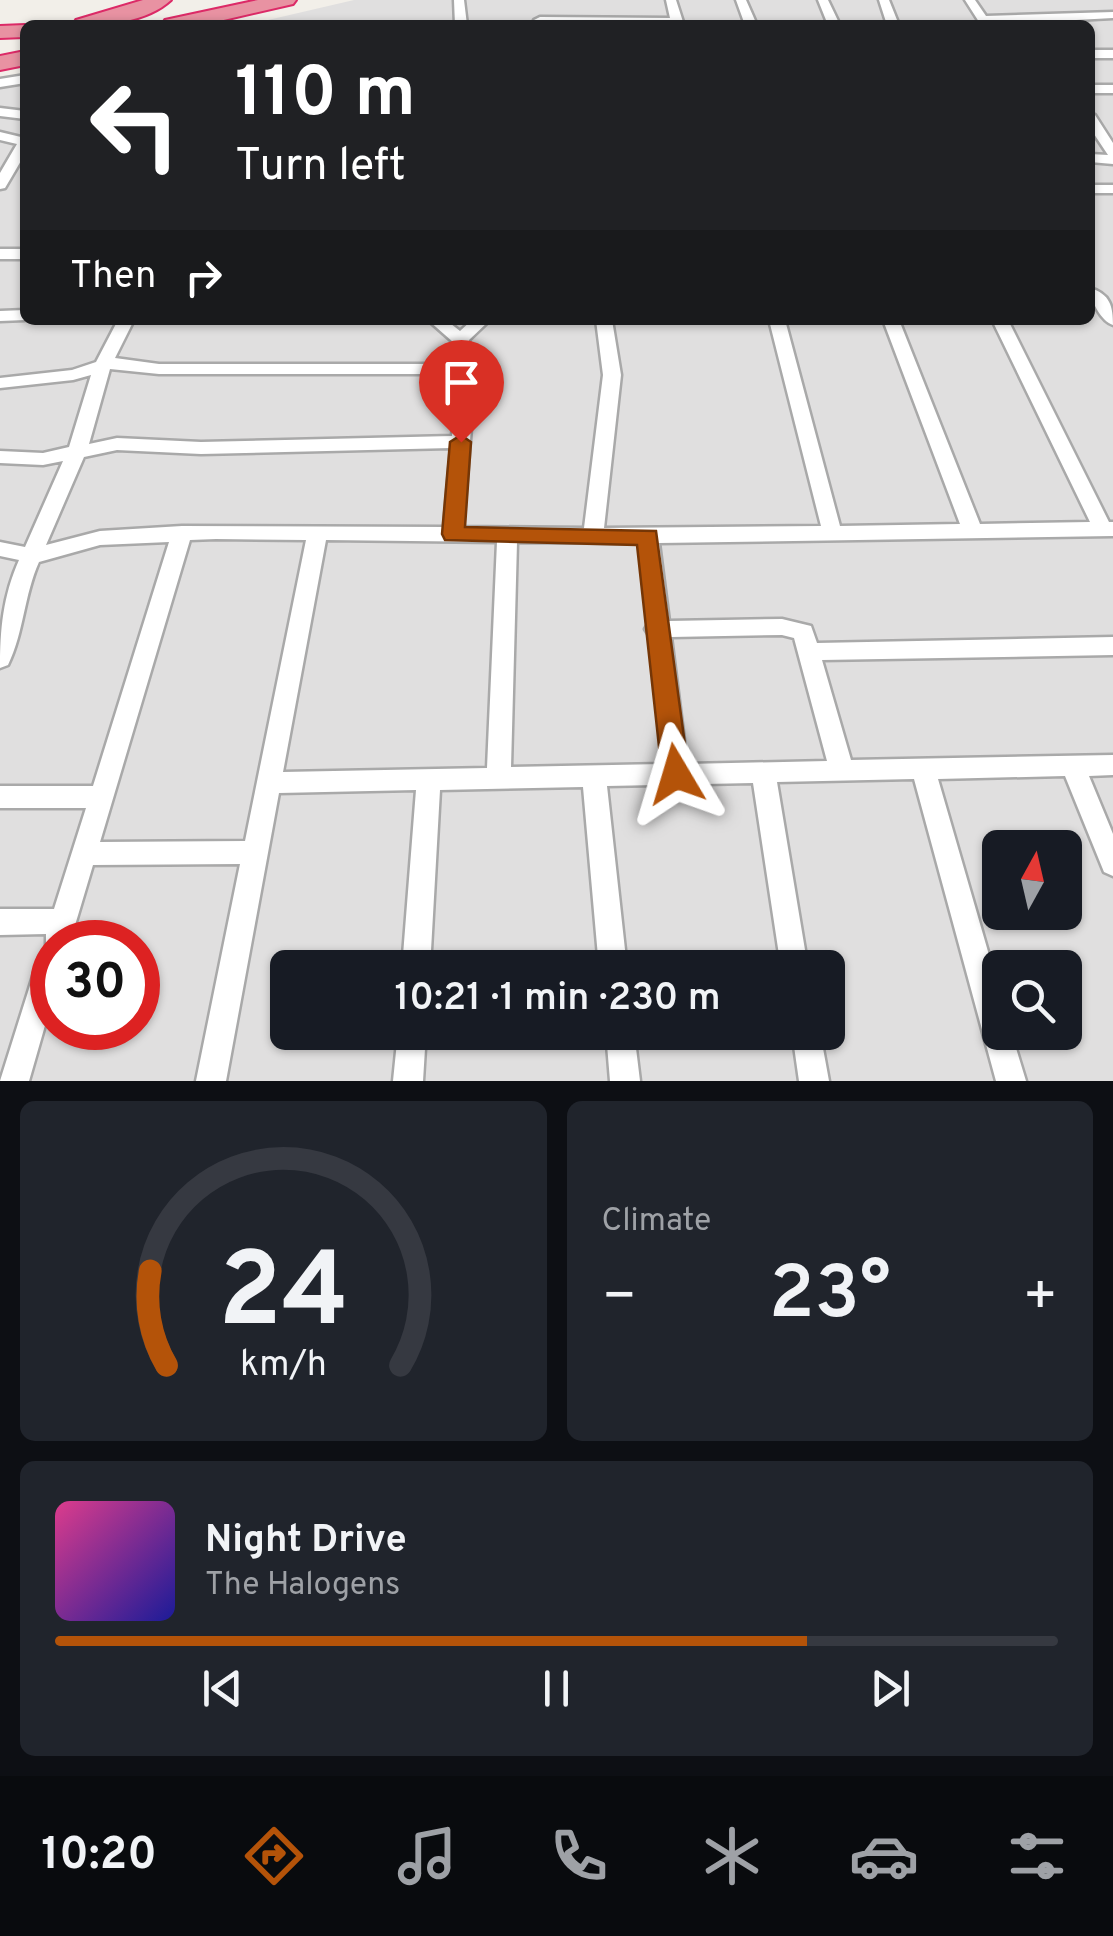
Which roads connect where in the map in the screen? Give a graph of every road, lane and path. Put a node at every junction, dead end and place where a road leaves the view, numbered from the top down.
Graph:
1 (161, 0) edge
2 (286, 0) edge
3 (1113, 15) edge
4 (541, 19) edge
5 (105, 20) edge
6 (196, 20) edge
7 (575, 20) edge
8 (1022, 20) edge
9 (1095, 125) edge
10 (1112, 147) edge
11 (20, 153) edge
12 (1, 182) edge
13 (1099, 298) edge
14 (1113, 320) edge
15 (123, 325) edge
16 (443, 325) edge
17 (476, 325) edge
18 (605, 325) edge
19 (778, 325) edge
20 (893, 325) edge
21 (1003, 325) edge
22 (460, 338) junction
23 (103, 365) junction
24 (452, 368) junction
25 (0, 384) edge
26 (461, 442) junction
27 (78, 449) junction
28 (0, 457) edge
29 (972, 529) junction
30 (1108, 529) edge
31 (832, 532) junction
32 (182, 533) junction
33 (316, 533) junction
34 (454, 534) junction
35 (507, 536) junction
36 (593, 536) junction
37 (648, 536) junction
38 (0, 549) edge
39 (32, 556) junction
40 (656, 629) junction
41 (1113, 646) edge
42 (810, 652) junction
43 (1, 657) edge
44 (1113, 765) edge
45 (1073, 766) junction
46 (923, 768) junction
47 (842, 771) junction
48 (764, 772) junction
49 (676, 774) junction
50 (594, 776) junction
51 (499, 778) junction
52 (429, 780) junction
53 (268, 783) junction
54 (0, 797) edge
55 (101, 797) junction
56 (255, 852) junction
57 (84, 854) junction
58 (1113, 864) edge
59 (64, 920) edge
60 (0, 922) edge
61 (30, 927) edge
62 (417, 950) edge
63 (611, 950) edge
64 (792, 950) edge
65 (30, 1028) edge
66 (411, 1050) edge
67 (621, 1050) edge
68 (809, 1050) edge
69 (14, 1081) edge
70 (211, 1081) edge
71 (408, 1081) edge
72 (624, 1081) edge
73 (814, 1081) edge
74 (1012, 1081) edge

1 - 5 highway
2 - 6 highway
3 - 8 street
4 - 7 street
9 - 10 street
11 - 12 street
13 - 14 street
15 - 23 street
16 - 22 street
17 - 22 street
18 - 36 street
19 - 31 street
20 - 29 street
21 - 30 street
22 - 24 street
23 - 24 street
23 - 25 street
23 - 27 street
24 - 26 street
26 - 27 street
26 - 34 street
27 - 28 street
27 - 39 street
29 - 30 street
29 - 31 street
31 - 37 street
32 - 33 street
32 - 39 street
32 - 55 street
33 - 34 street
33 - 53 street
34 - 35 street
35 - 36 street
35 - 51 street
36 - 37 street
37 - 40 street
38 - 39 street
39 - 43 street
40 - 42 street
40 - 49 street
41 - 42 street
42 - 47 street
44 - 45 street
45 - 46 street
45 - 58 street
46 - 47 street
46 - 74 street
47 - 48 street
48 - 49 street
48 - 64 street
49 - 50 street
50 - 51 street
50 - 63 street
51 - 52 street
52 - 53 street
52 - 62 street
53 - 56 street
54 - 55 street
55 - 57 street
56 - 57 street
56 - 70 street
57 - 59 street
60 - 61 street
65 - 69 street
66 - 71 street
67 - 72 street
68 - 73 street

